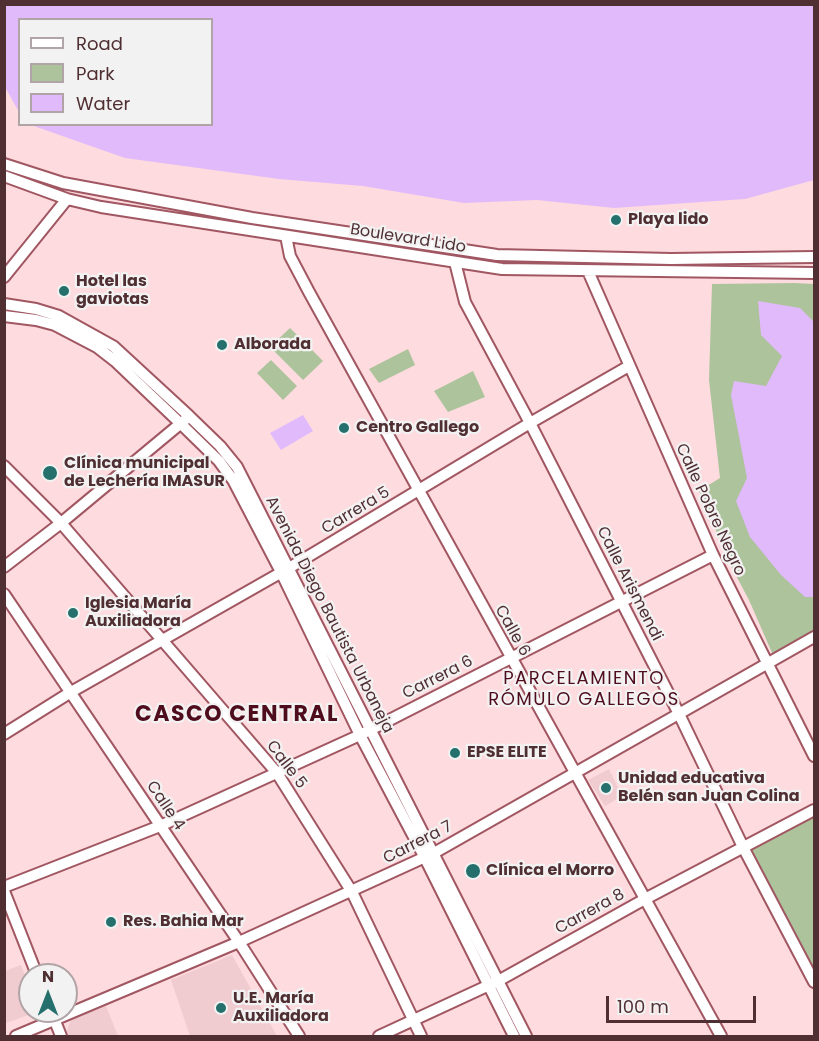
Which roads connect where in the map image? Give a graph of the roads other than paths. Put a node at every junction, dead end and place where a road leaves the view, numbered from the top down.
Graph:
1 (4, 164) edge
2 (4, 176) edge
3 (67, 199) junction
4 (286, 236) junction
5 (814, 258) edge
6 (455, 262) junction
7 (588, 271) junction
8 (814, 273) edge
9 (4, 277) edge
10 (4, 304) edge
11 (4, 316) edge
12 (629, 366) junction
13 (185, 420) junction
14 (530, 423) junction
15 (4, 466) edge
16 (418, 491) junction
17 (61, 524) junction
18 (713, 555) junction
19 (4, 567) edge
20 (285, 570) junction
21 (4, 594) edge
22 (621, 602) junction
23 (814, 637) edge
24 (162, 640) junction
25 (510, 658) junction
26 (769, 663) junction
27 (71, 692) junction
28 (679, 714) junction
29 (365, 732) junction
30 (4, 734) edge
31 (814, 756) edge
32 (277, 773) junction
33 (575, 773) junction
34 (814, 810) edge
35 (160, 826) junction
36 (744, 849) junction
37 (429, 856) junction
38 (4, 889) edge
39 (352, 892) junction
40 (645, 899) junction
41 (239, 942) junction
42 (32, 963) edge
43 (814, 982) edge
44 (493, 983) junction
45 (78, 1005) edge
46 (414, 1020) junction
47 (39, 1023) edge
48 (16, 1036) edge
49 (299, 1036) edge
50 (379, 1036) edge
51 (421, 1036) edge
52 (514, 1036) edge
53 (526, 1036) edge
54 (721, 1036) edge

1 - 5 street, Boulevard Lido
2 - 3 street, Boulevard Lido
3 - 4 street, Boulevard Lido
3 - 9 street
4 - 6 street, Boulevard Lido
4 - 16 street, Calle 6
6 - 7 street, Boulevard Lido
6 - 14 street, Calle Arismendi
7 - 8 street, Boulevard Lido
7 - 12 street, Calle Pobre Negro
10 - 13 street, Avenida Diego Bautista Urbaneja
11 - 13 street, Avenida Diego Bautista Urbaneja
12 - 14 street, Carrera 5
12 - 18 street, Calle Pobre Negro
13 - 17 street
13 - 20 street, Avenida Diego Bautista Urbaneja
14 - 16 street, Carrera 5
14 - 22 street, Calle Arismendi
15 - 17 street, Calle 5
16 - 20 street, Carrera 5
16 - 25 street, Calle 6
17 - 19 street
17 - 24 street, Calle 5
18 - 22 street, Carrera 6
18 - 26 street, Calle Pobre Negro
20 - 24 street, Carrera 5
20 - 29 street, Avenida Diego Bautista Urbaneja
21 - 27 street, Calle 4
22 - 25 street, Carrera 6
22 - 28 street, Calle Arismendi
23 - 26 street, Carrera 7
24 - 27 street, Carrera 5
24 - 32 street, Calle 5
25 - 29 street, Carrera 6
25 - 33 street, Calle 6
26 - 28 street, Carrera 7
26 - 31 street, Calle Pobre Negro
27 - 30 street, Carrera 5
27 - 35 street, Calle 4
28 - 33 street, Carrera 7
28 - 36 street, Calle Arismendi
29 - 32 street, Carrera 6
29 - 37 street, Avenida Diego Bautista Urbaneja
32 - 35 street, Carrera 6
32 - 39 street, Calle 5
33 - 37 street, Carrera 7
33 - 40 street, Calle 6
34 - 36 street, Carrera 8
35 - 38 street, Carrera 6
35 - 41 street, Calle 4
36 - 40 street, Carrera 8
36 - 43 street, Calle Arismendi
37 - 39 street, Carrera 7
37 - 44 street, Avenida Diego Bautista Urbaneja
38 - 42 street
39 - 41 street, Carrera 7
39 - 46 street, Calle 5
40 - 44 street, Carrera 8
40 - 54 street, Calle 6
41 - 45 street, Carrera 7
41 - 49 street, Calle 4
44 - 46 street, Carrera 8
44 - 52 street, Avenida Diego Bautista Urbaneja
44 - 53 street, Avenida Diego Bautista Urbaneja
46 - 50 street, Carrera 8
46 - 51 street, Calle 5
47 - 48 street, Carrera 7

